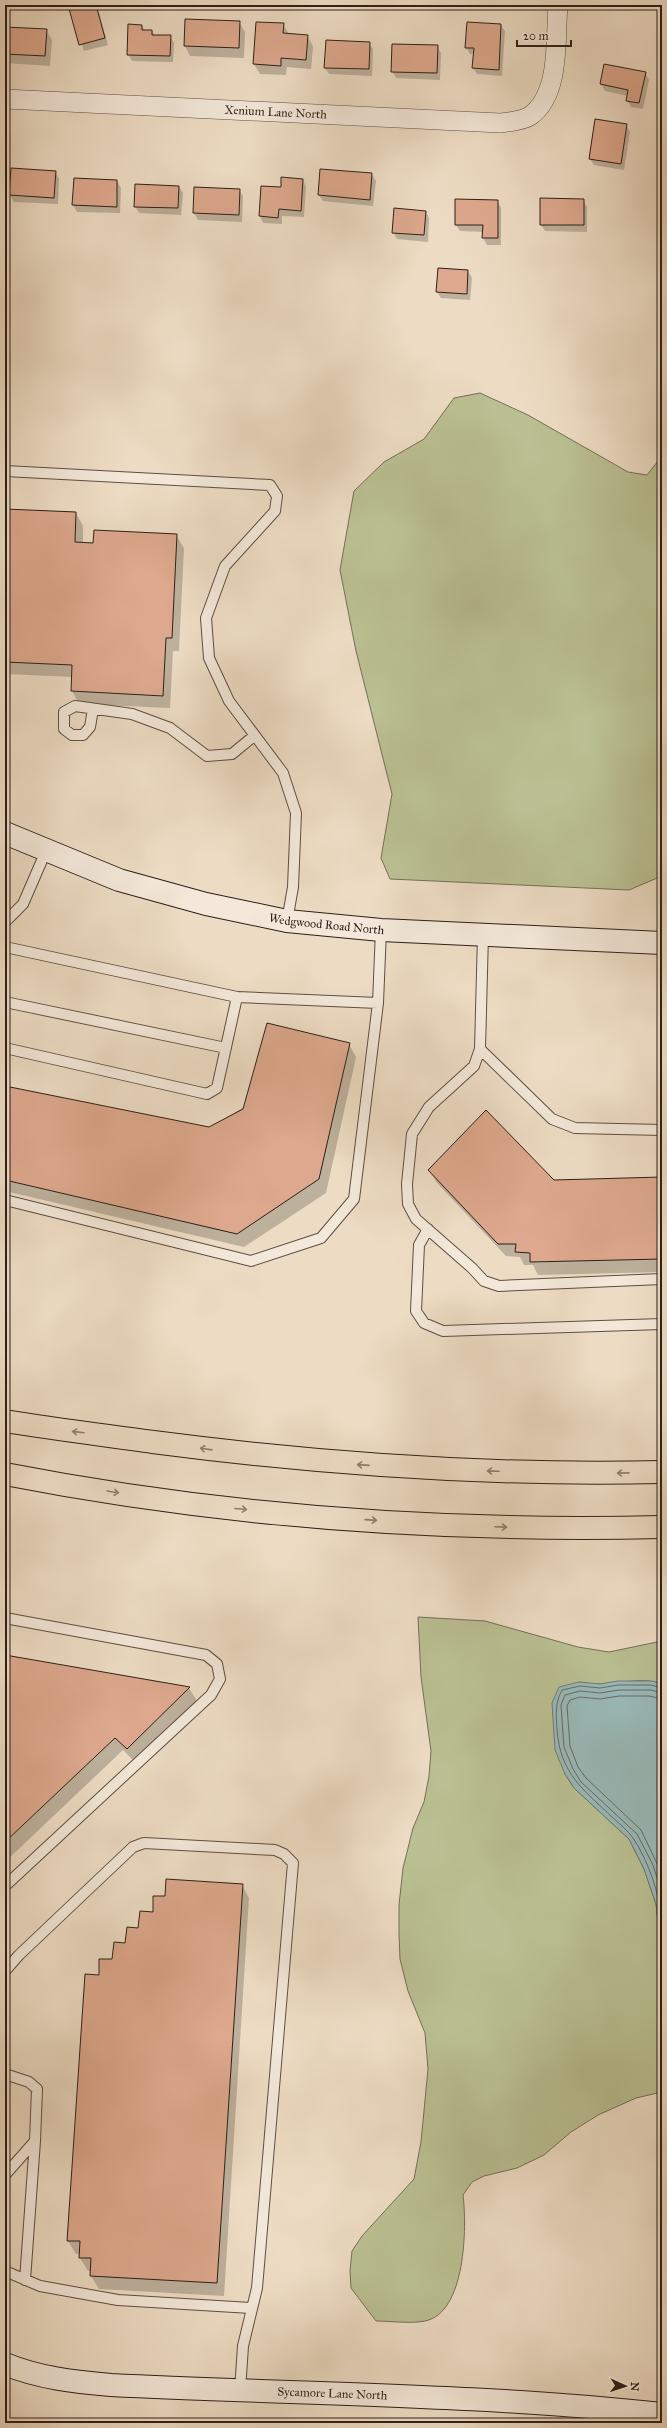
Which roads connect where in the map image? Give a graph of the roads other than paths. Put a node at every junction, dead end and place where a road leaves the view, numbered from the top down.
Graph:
1 (558, 5) edge
2 (5, 99) edge
3 (5, 471) edge
4 (93, 709) dead end
5 (254, 736) junction
6 (5, 833) edge
7 (46, 851) junction
8 (287, 921) junction
9 (5, 922) edge
10 (382, 930) junction
11 (483, 934) junction
12 (662, 943) edge
13 (5, 947) edge
14 (237, 998) junction
15 (5, 1002) edge
16 (378, 1003) junction
17 (5, 1048) edge
18 (226, 1048) junction
19 (480, 1049) junction
20 (662, 1130) edge
21 (5, 1200) edge
22 (428, 1229) junction
23 (662, 1279) edge
24 (662, 1324) edge
25 (5, 1420) edge
26 (662, 1472) edge
27 (5, 1474) edge
28 (5, 1478) edge
29 (80, 1487) junction
30 (662, 1527) edge
31 (5, 1618) edge
32 (5, 1886) edge
33 (5, 1971) edge
34 (5, 2074) edge
35 (35, 2141) junction
36 (5, 2175) edge
37 (5, 2271) edge
38 (25, 2280) junction
39 (251, 2308) junction
40 (5, 2364) edge
41 (240, 2391) junction
42 (662, 2414) edge

1 - 2 street, Xenium Lane North
3 - 5 lane
4 - 5 lane
5 - 8 lane
6 - 7 street, Wedgwood Road North
7 - 8 street, Wedgwood Road North
7 - 9 lane
8 - 10 street, Wedgwood Road North
10 - 11 street, Wedgwood Road North
10 - 16 lane
11 - 12 street, Wedgwood Road North
11 - 19 lane
13 - 14 lane
14 - 16 lane
14 - 18 lane
15 - 18 lane
16 - 21 lane
17 - 18 lane
19 - 20 lane
19 - 22 lane
22 - 23 lane
22 - 24 lane
26 -> 25 highway
27 - 29 highway
28 - 29 highway
29 -> 30 highway
31 - 32 lane
33 - 39 lane
34 - 35 lane
35 - 36 lane
35 - 38 lane
37 - 38 lane
38 - 39 lane
39 - 41 lane
40 - 41 street, Sycamore Lane North
41 - 42 street, Sycamore Lane North

